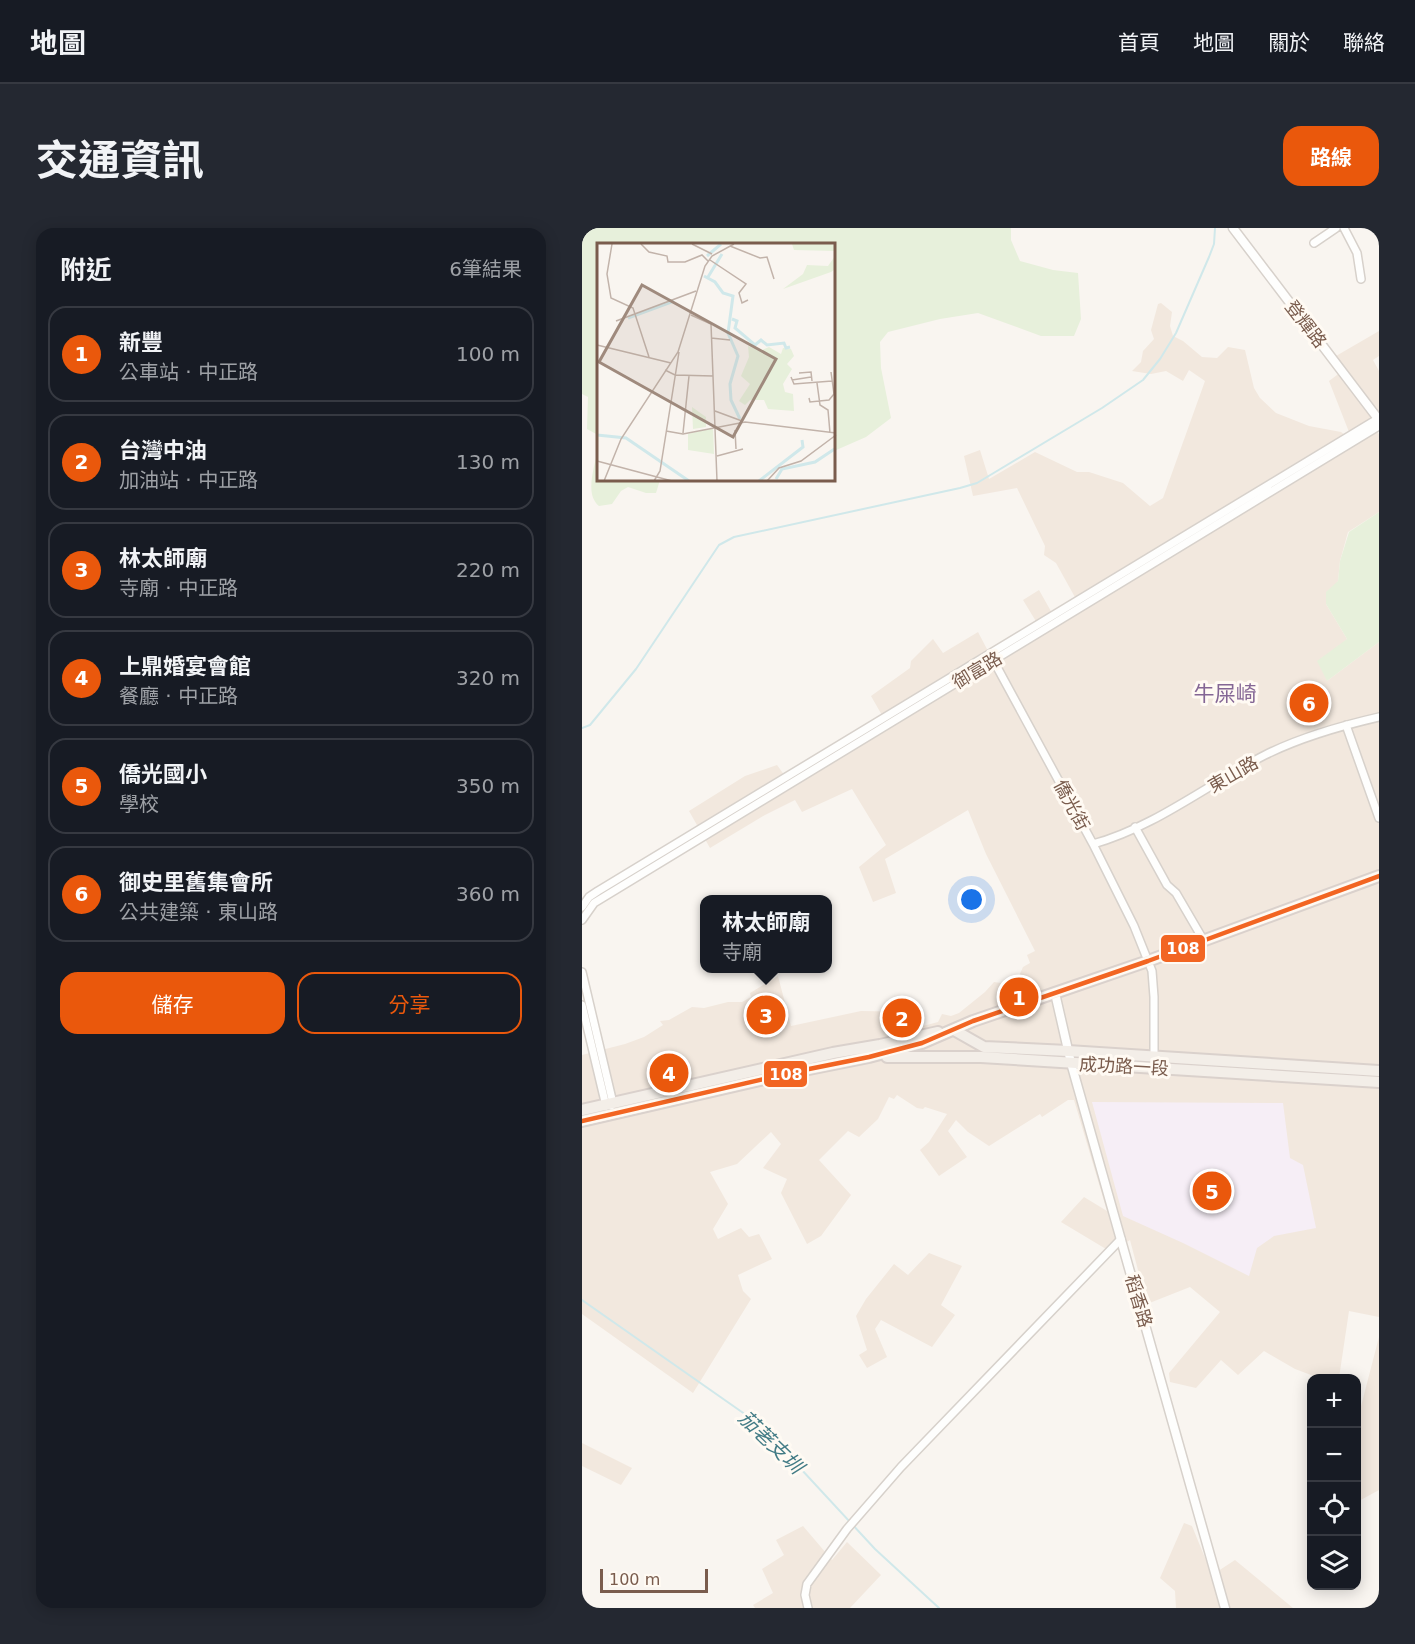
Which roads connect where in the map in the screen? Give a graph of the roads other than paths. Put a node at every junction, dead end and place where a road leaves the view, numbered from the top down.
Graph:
1 (1233, 228) edge
2 (1336, 228) edge
3 (1344, 228) edge
4 (1314, 243) dead end
5 (1361, 279) dead end
6 (1379, 420) edge
7 (991, 656) junction
8 (1379, 717) edge
9 (1346, 725) junction
10 (1379, 818) edge
11 (1135, 827) junction
12 (1092, 844) junction
13 (1379, 876) edge
14 (582, 907) edge
15 (582, 920) edge
16 (1204, 940) junction
17 (1148, 961) junction
18 (582, 972) edge
19 (1055, 993) junction
20 (582, 1005) edge
21 (954, 1030) junction
22 (1068, 1051) junction
23 (869, 1057) junction
24 (1154, 1062) junction
25 (1071, 1063) junction
26 (1379, 1071) edge
27 (1379, 1082) edge
28 (609, 1107) junction
29 (582, 1110) edge
30 (582, 1121) edge
31 (1121, 1239) junction
32 (808, 1608) edge
33 (1225, 1608) edge

1 - 6 street, 登輝路
2 - 4 street
3 - 5 street
6 - 7 street, 御富路
7 - 12 street, 僑光街
7 - 14 street, 御富路
7 - 15 street, 御富路
8 - 9 street, 東山路
9 - 10 street
9 - 11 street, 東山路
11 - 12 street, 東山路
11 - 16 street
12 - 17 street, 僑光街
13 - 16 main road
16 - 17 main road
17 - 19 main road
17 - 24 street, 僑光街
18 - 28 street
19 - 21 main road
19 - 22 street, 稻香路
20 - 28 street
21 - 22 main road, 成功路一段
21 - 23 main road
21 - 28 main road
22 - 24 main road, 成功路一段
22 - 25 street, 稻香路
23 - 25 main road, 成功路一段
23 - 28 main road
24 - 25 main road, 成功路一段
24 - 26 main road, 成功路一段
24 - 27 main road, 成功路一段
25 - 31 street, 稻香路
28 - 29 main road
28 - 30 main road
31 - 32 street
31 - 33 street, 稻香路

